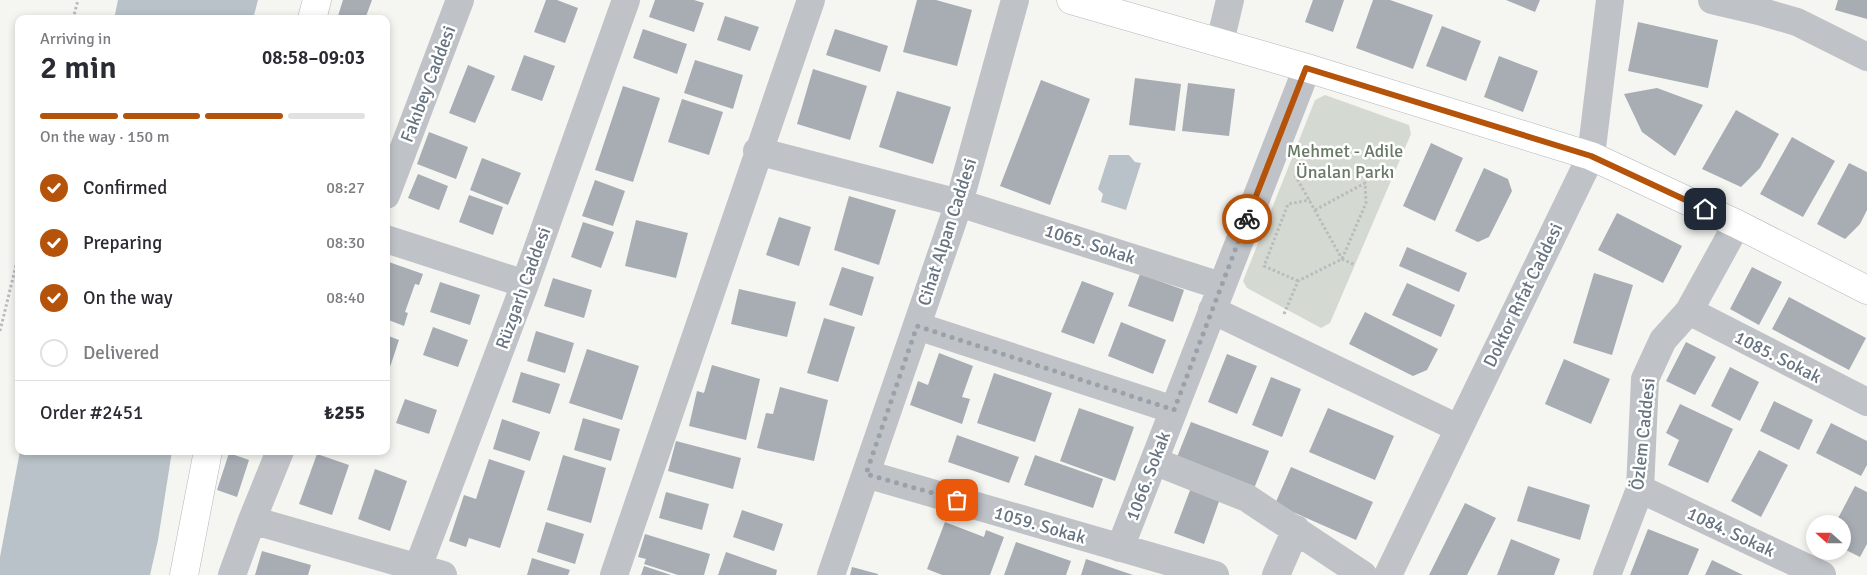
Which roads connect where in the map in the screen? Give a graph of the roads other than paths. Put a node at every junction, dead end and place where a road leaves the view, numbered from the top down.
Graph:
1 (317, 0) edge
2 (460, 0) edge
3 (626, 0) edge
4 (810, 0) edge
5 (1015, 0) edge
6 (1071, 0) edge
7 (1230, 0) edge
8 (1610, 0) edge
9 (1712, 0) edge
10 (313, 15) edge
11 (1220, 42) junction
12 (1867, 57) edge
13 (1306, 68) junction
14 (758, 151) junction
15 (1591, 156) junction
16 (390, 184) edge
17 (960, 203) junction
18 (1737, 224) junction
19 (390, 240) edge
20 (525, 284) junction
21 (1867, 290) edge
22 (1217, 298) junction
23 (1689, 311) junction
24 (917, 326) junction
25 (1867, 402) edge
26 (1174, 410) junction
27 (1458, 428) junction
28 (207, 455) edge
29 (278, 455) edge
30 (1154, 461) junction
31 (866, 474) junction
32 (1640, 489) junction
33 (252, 520) junction
34 (1296, 529) junction
35 (1120, 548) junction
36 (416, 571) edge
37 (184, 575) edge
38 (232, 575) edge
39 (444, 575) edge
40 (614, 575) edge
41 (831, 575) edge
42 (1215, 575) edge
43 (1276, 575) edge
44 (1363, 575) edge
45 (1388, 575) edge
46 (1607, 575) edge
47 (1822, 575) edge

1 - 10 street
2 - 16 street, Fakıbey Caddesi
3 - 20 street, Rüzgarlı Caddesi
4 - 14 street
5 - 17 street, Cihat Alpan Caddesi
6 - 11 street
7 - 11 street
8 - 15 street, Doktor Rıfat Caddesi
9 - 12 street
11 - 13 street
13 - 15 street
13 - 22 street, 1066. Sokak
14 - 17 street, 1065. Sokak
14 - 40 street
15 - 18 street
15 - 27 street, Doktor Rıfat Caddesi
17 - 22 street, 1065. Sokak
17 - 24 street, Cihat Alpan Caddesi
18 - 21 street
18 - 23 street, Özlem Caddesi
19 - 20 street
20 - 36 street, Rüzgarlı Caddesi
22 - 26 street, 1066. Sokak
22 - 27 street, 1065. Sokak
23 - 25 street, 1085. Sokak
23 - 32 street, Özlem Caddesi
24 - 26 street
24 - 31 street, Cihat Alpan Caddesi
26 - 30 street, 1066. Sokak
27 - 45 street, Doktor Rıfat Caddesi
28 - 37 street
29 - 33 street
30 - 34 street
30 - 35 street, 1066. Sokak
31 - 35 street, 1059. Sokak
31 - 41 street, Cihat Alpan Caddesi
32 - 46 street, Özlem Caddesi
32 - 47 street, 1084. Sokak
33 - 36 street
33 - 38 street
34 - 43 street
34 - 44 street
35 - 42 street, 1059. Sokak
36 - 39 street

